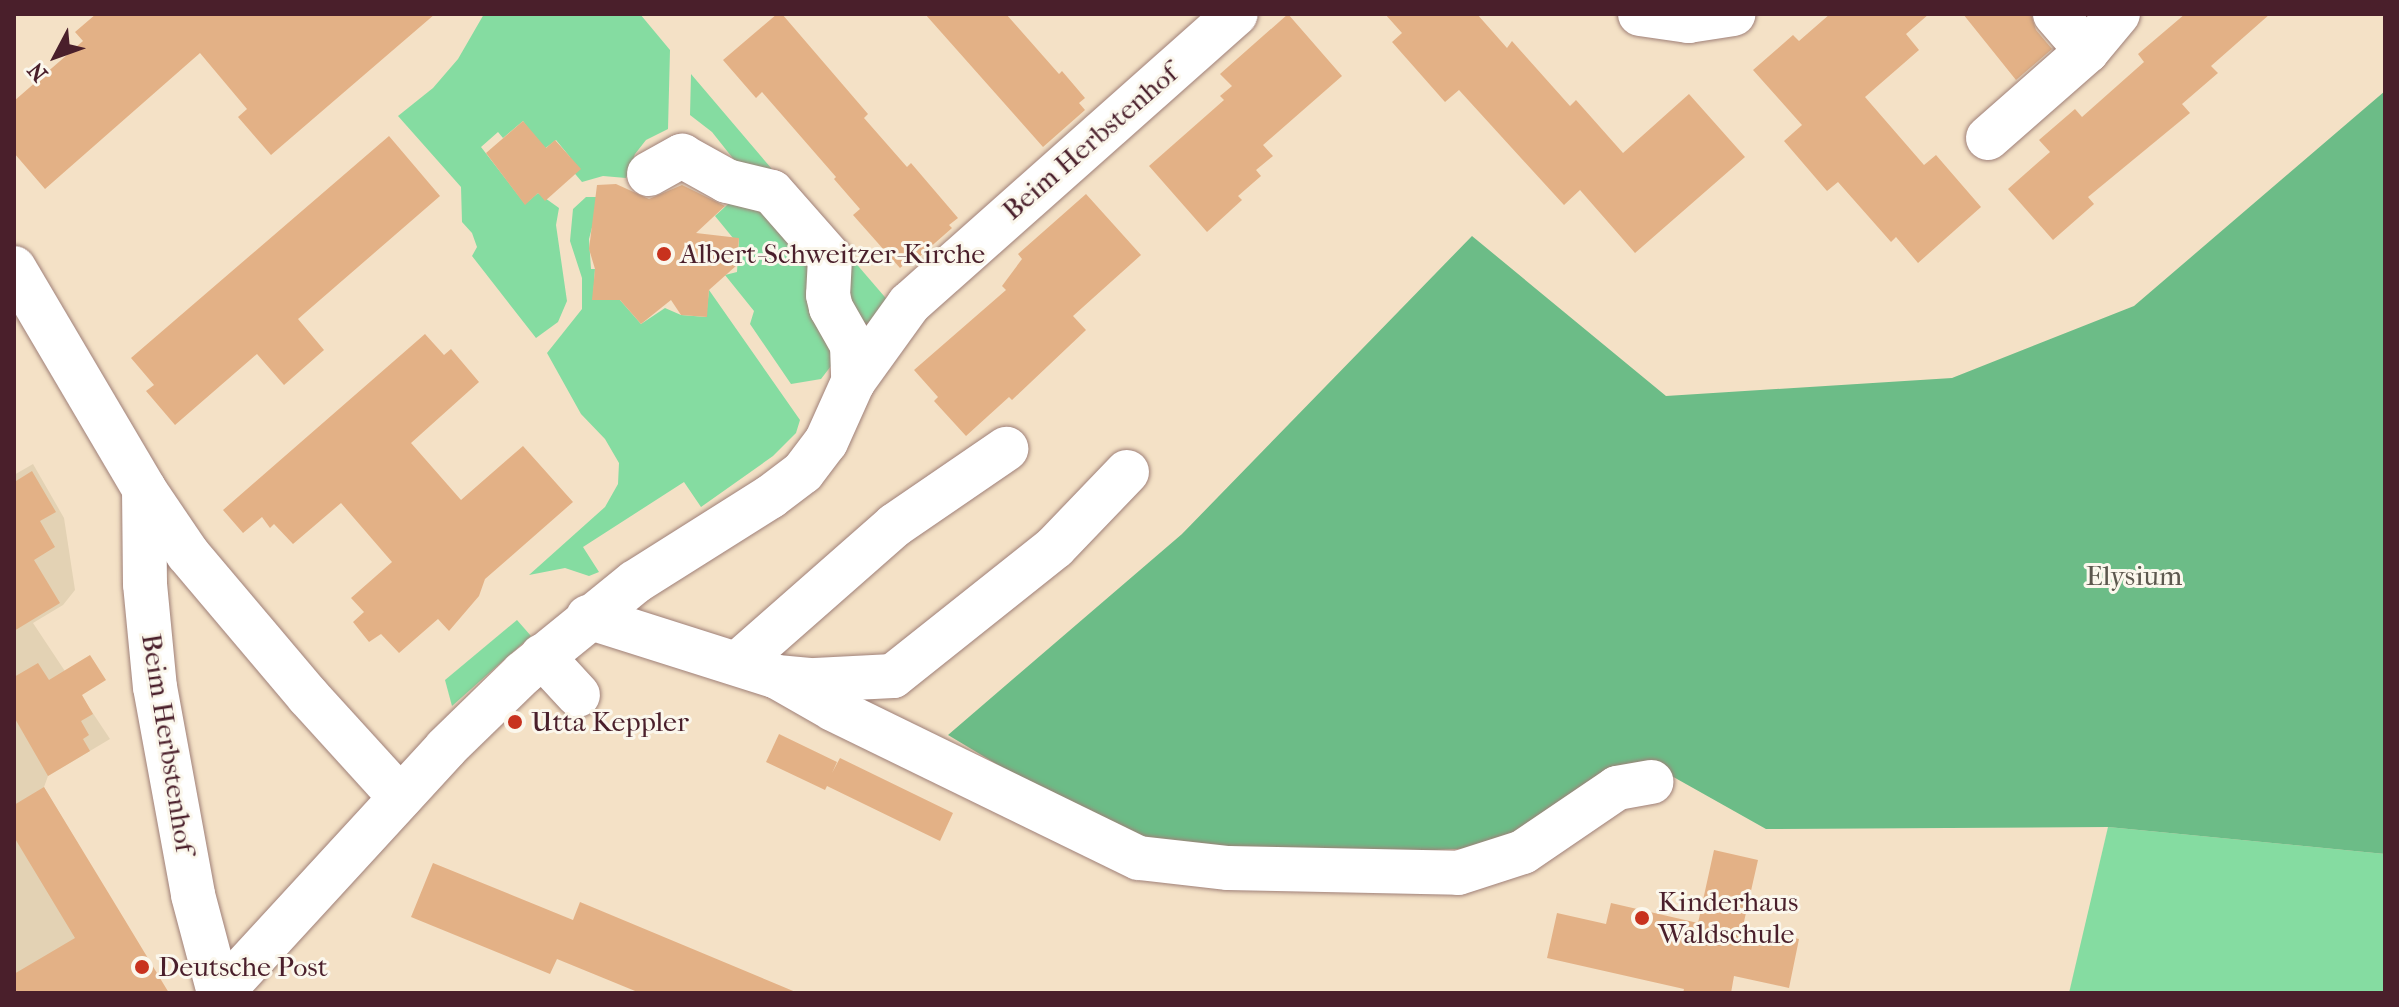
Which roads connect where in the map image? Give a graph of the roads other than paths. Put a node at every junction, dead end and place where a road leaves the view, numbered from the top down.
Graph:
1 (1236, 14) edge
2 (1640, 14) edge
3 (1733, 14) edge
4 (2055, 14) edge
5 (2118, 14) edge
6 (2087, 51) junction
7 (1988, 138) dead end
8 (665, 165) dead end
9 (14, 268) edge
10 (853, 382) junction
11 (1006, 449) dead end
12 (1127, 472) dead end
13 (144, 489) junction
14 (588, 617) junction
15 (542, 656) junction
16 (758, 670) junction
17 (578, 695) dead end
18 (1651, 782) dead end
19 (400, 797) junction
20 (220, 993) edge

1 - 10 street, Beim Herbstenhof
2 - 3 street
4 - 6 street
5 - 6 street
6 - 7 street
8 - 10 street, Beim Herbstenhof
9 - 13 street, Beim Herbstenhof
10 - 14 street, Beim Herbstenhof
11 - 16 street
12 - 16 street
13 - 19 street, Beim Herbstenhof
13 - 20 street, Beim Herbstenhof
14 - 15 street, Beim Herbstenhof
14 - 16 street
15 - 17 street
15 - 19 street, Beim Herbstenhof
16 - 18 street
19 - 20 street, Beim Herbstenhof

